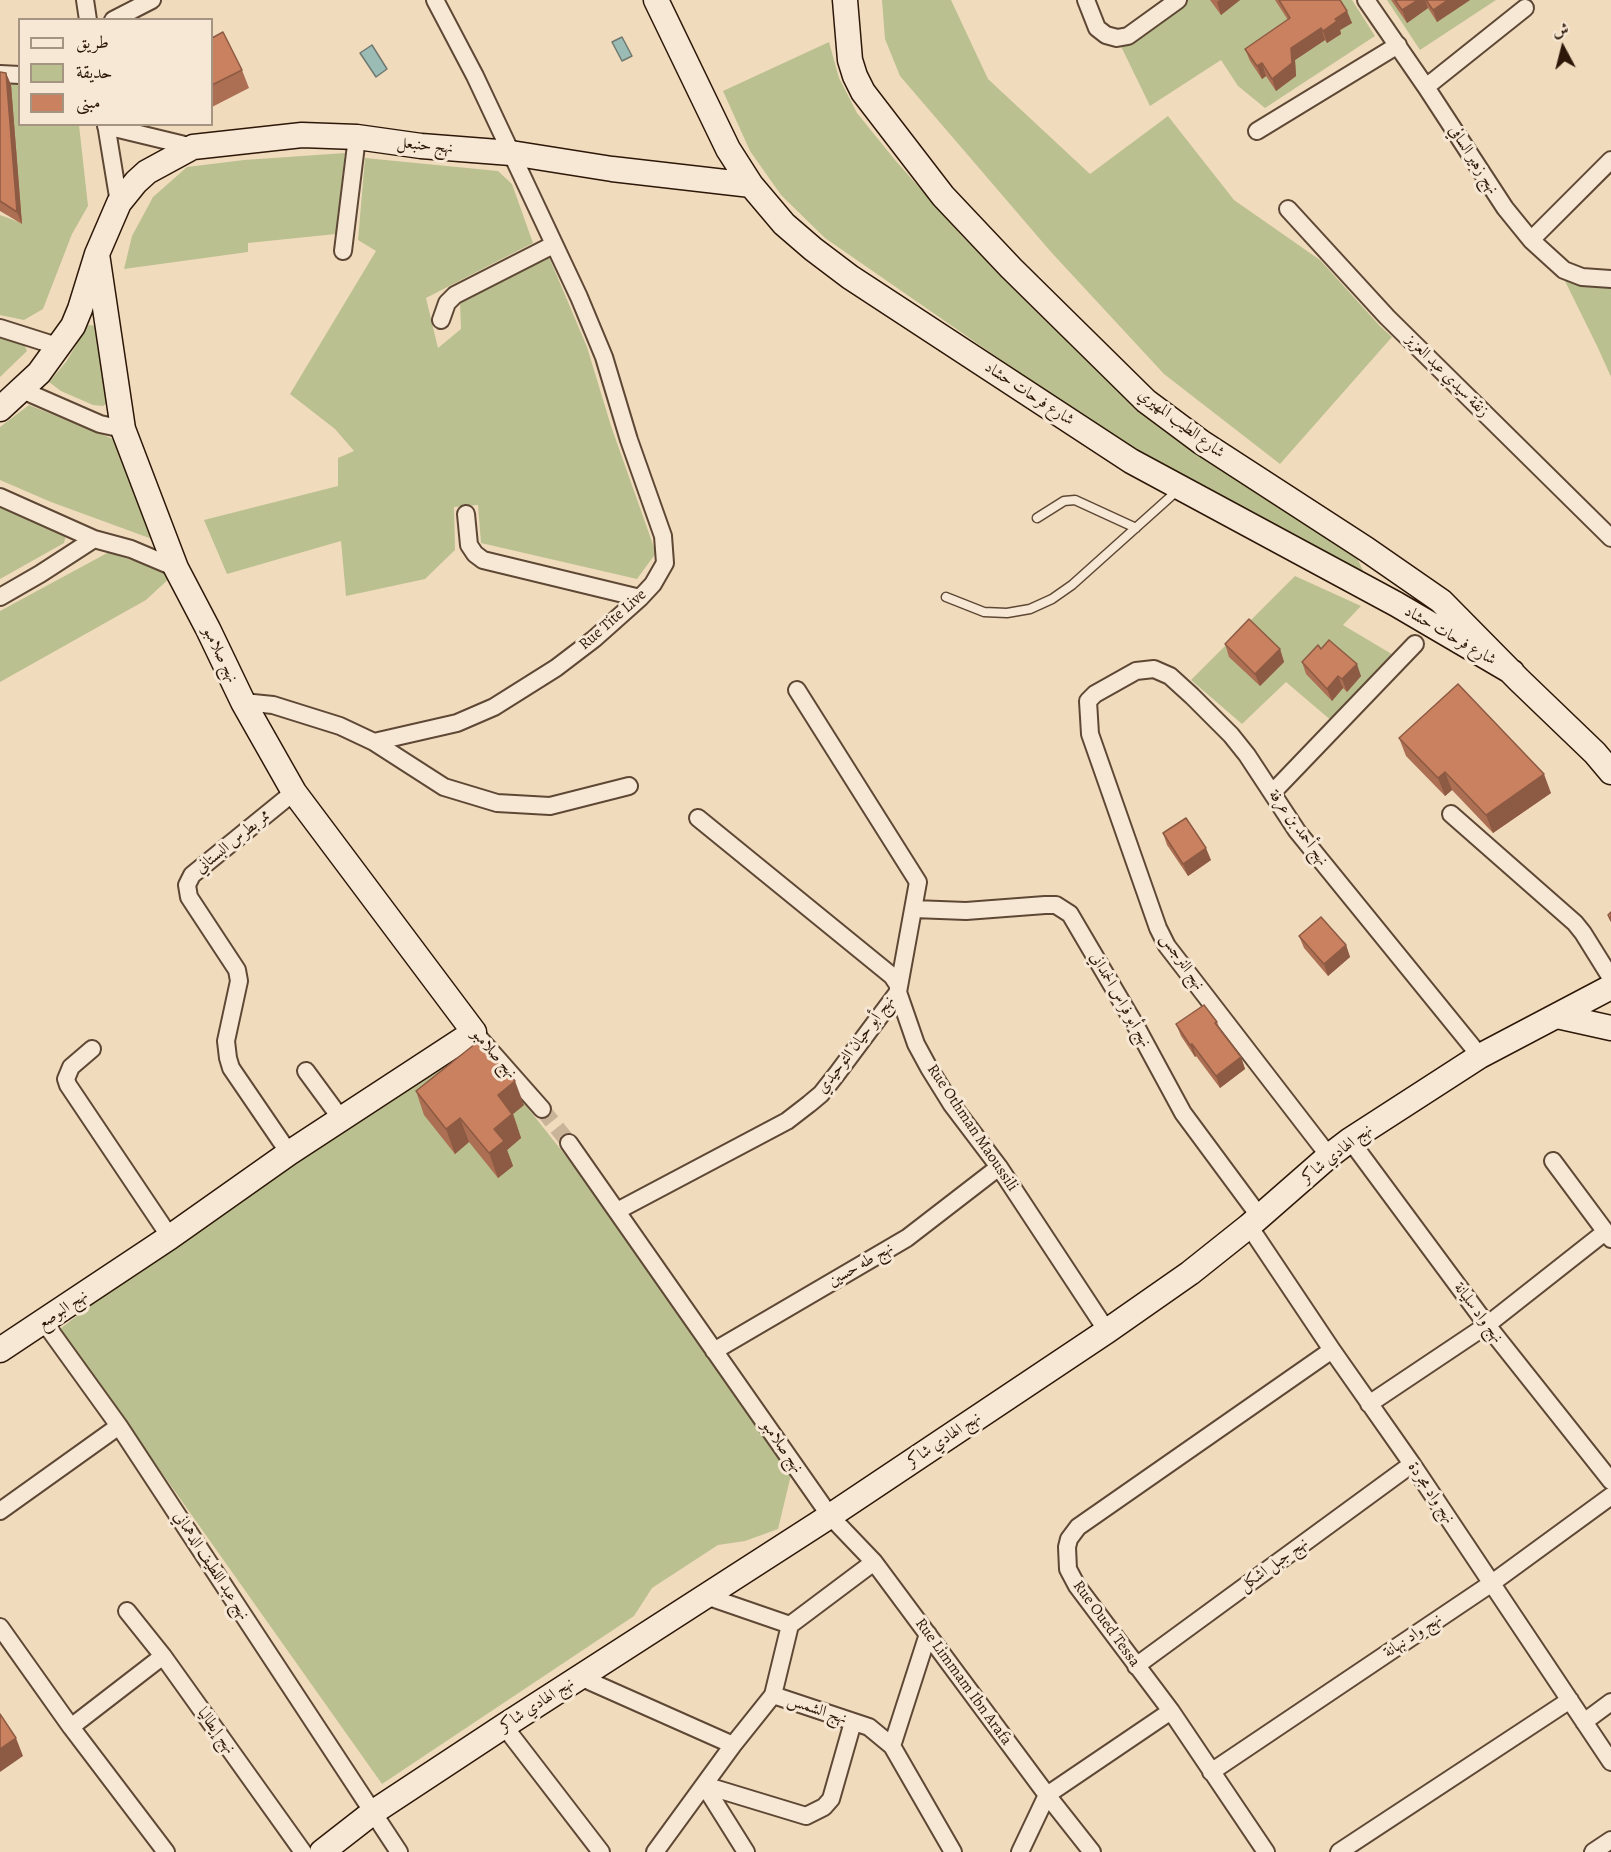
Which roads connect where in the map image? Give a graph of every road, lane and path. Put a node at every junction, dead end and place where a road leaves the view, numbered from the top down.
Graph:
1 (85, 0) edge
2 (152, 0) edge
3 (435, 0) edge
4 (656, 0) edge
5 (845, 0) edge
6 (1086, 0) edge
7 (1178, 0) edge
8 (1366, 0) edge
9 (1525, 8) dead end
10 (88, 18) edge
11 (117, 18) edge
12 (1398, 45) junction
13 (0, 74) edge
14 (18, 75) edge
15 (1426, 87) junction
16 (106, 126) edge
17 (110, 126) edge
18 (1257, 130) dead end
19 (357, 137) junction
20 (193, 147) junction
21 (511, 153) junction
22 (1611, 160) edge
23 (751, 185) junction
24 (119, 203) junction
25 (1288, 209) dead end
26 (1531, 240) junction
27 (554, 245) junction
28 (343, 251) dead end
29 (97, 254) junction
30 (1611, 279) edge
31 (441, 320) dead end
32 (0, 328) edge
33 (60, 346) junction
34 (22, 390) junction
35 (0, 409) edge
36 (123, 429) junction
37 (1181, 488) junction
38 (0, 497) edge
39 (466, 514) dead end
40 (1037, 518) dead end
41 (1136, 528) junction
42 (1611, 538) edge
43 (94, 539) junction
44 (1366, 549) junction
45 (176, 568) junction
46 (0, 597) edge
47 (946, 597) dead end
48 (640, 598) junction
49 (1396, 604) junction
50 (1415, 644) dead end
51 (1512, 672) junction
52 (796, 690) dead end
53 (1088, 701) joint
54 (243, 702) junction
55 (374, 742) junction
56 (1611, 772) edge
57 (630, 786) dead end
58 (294, 792) junction
59 (1272, 792) junction
60 (1451, 814) dead end
61 (698, 818) dead end
62 (914, 909) junction
63 (1611, 978) edge
64 (1611, 987) edge
65 (898, 992) junction
66 (1557, 1016) junction
67 (1611, 1028) edge
68 (474, 1032) junction
69 (92, 1049) dead end
70 (1480, 1056) junction
71 (306, 1071) dead end
72 (542, 1109) tunnel mouth
73 (342, 1120) junction
74 (1350, 1140) junction
75 (569, 1143) tunnel mouth
76 (289, 1154) junction
77 (1329, 1156) junction
78 (1553, 1161) dead end
79 (999, 1167) junction
80 (617, 1211) junction
81 (1254, 1222) junction
82 (1608, 1235) edge
83 (170, 1237) junction
84 (45, 1322) junction
85 (1487, 1325) junction
86 (1107, 1331) junction
87 (0, 1350) edge
88 (1332, 1350) junction
89 (714, 1351) junction
90 (1369, 1404) junction
91 (119, 1426) junction
92 (1412, 1464) junction
93 (1611, 1481) edge
94 (1611, 1496) edge
95 (0, 1511) edge
96 (830, 1516) junction
97 (874, 1562) junction
98 (1491, 1583) junction
99 (706, 1596) junction
100 (127, 1611) dead end
101 (790, 1625) junction
102 (0, 1627) edge
103 (928, 1634) junction
104 (163, 1656) junction
105 (1136, 1666) junction
106 (580, 1677) junction
107 (773, 1695) junction
108 (1570, 1700) junction
109 (1611, 1702) edge
110 (1171, 1711) junction
111 (854, 1722) junction
112 (1584, 1722) junction
113 (504, 1726) junction
114 (71, 1727) junction
115 (733, 1744) junction
116 (892, 1746) junction
117 (1611, 1762) edge
118 (1211, 1772) junction
119 (704, 1785) junction
120 (1047, 1795) junction
121 (372, 1813) junction
122 (1611, 1840) edge
123 (166, 1852) edge
124 (303, 1852) edge
125 (322, 1852) edge
126 (399, 1852) edge
127 (601, 1852) edge
128 (654, 1852) edge
129 (746, 1852) edge
130 (953, 1852) edge
131 (1020, 1852) edge
132 (1092, 1852) edge
133 (1266, 1852) edge
134 (1339, 1852) edge
135 (1593, 1852) edge

1 - 10 street
2 - 11 street
3 - 21 street, Rue Tite Live
4 - 23 street, شارع فرحات حشاد
5 - 44 street, شارع الطيب المهيري
6 - 7 street
8 - 12 street, نهج زهير السافي
9 - 15 street
12 - 15 street, نهج زهير السافي
12 - 18 street
13 - 14 street
15 - 26 street, نهج زهير السافي
16 - 24 street
17 - 20 street
19 - 20 street, نهج حنبعل
19 - 21 street, نهج حنبعل
19 - 28 street
20 - 24 street, نهج حنبعل
21 - 23 street, نهج حنبعل
21 - 27 street, Rue Tite Live
22 - 26 street
23 - 37 street, شارع فرحات حشاد
24 - 29 street
25 - 42 street, زنقة سيدي عبد العزيز
26 - 30 street, نهج زهير السافي
27 - 31 street
27 - 48 street, Rue Tite Live
29 - 33 street
29 - 36 street, نهج صلامبو
32 - 33 street
33 - 34 street
34 - 35 street
34 - 36 street
36 - 45 street, نهج صلامبو
37 - 41 lane
37 - 49 street, شارع فرحات حشاد
38 - 43 street
39 - 48 street
40 - 41 lane
41 - 47 lane
43 - 45 street
43 - 46 street
44 - 49 street
44 - 51 street, شارع الطيب المهيري
45 - 54 street, نهج صلامبو
48 - 55 street, Rue Tite Live
49 - 51 street, شارع فرحات حشاد
50 - 59 street
51 - 56 street, شارع الطيب المهيري
52 - 62 street, نهج أبو حيان التوحيدي
53 - 59 street, نهج أحمد بن عرفة
53 - 77 street, نهج النرجس
54 - 55 street
54 - 58 street, نهج صلامبو
55 - 57 street
58 - 68 street, نهج صلامبو
58 - 76 street, ممر بطرس البستاني
59 - 70 street, نهج أحمد بن عرفة
60 - 63 street
61 - 65 street, Rue Othman Maoussili
62 - 65 street, نهج أبو حيان التوحيدي
62 - 81 street, نهج أبو فراس الحمداني
64 - 66 street, نهج الهادي شاكر
65 - 79 street, Rue Othman Maoussili
65 - 80 street, نهج أبو حيان التوحيدي
66 - 67 street
66 - 70 street, نهج الهادي شاكر
68 - 72 street, نهج صلامبو
68 - 73 street, نهج البوصع
69 - 83 street
70 - 74 street, نهج الهادي شاكر
71 - 73 street
73 - 76 street, نهج البوصع
74 - 77 street, نهج الهادي شاكر
74 - 85 street, نهج واد سليانة
75 - 80 street, نهج صلامبو
76 - 83 street, نهج البوصع
77 - 81 street, نهج الهادي شاكر
78 - 82 street
79 - 86 street, Rue Othman Maoussili
79 - 89 street, نهج طه حسين
80 - 89 street, نهج صلامبو
81 - 86 street, نهج الهادي شاكر
81 - 88 street, نهج واد مجردة
82 - 85 street
83 - 84 street, نهج البوصع
84 - 87 street, نهج البوصع
84 - 91 street, نهج عبد اللطيف الدهماني
85 - 90 street
85 - 93 street, نهج واد سليانة
86 - 96 street, نهج الهادي شاكر
88 - 90 street, نهج واد مجردة
88 - 105 street, Rue Oued Tessa
89 - 96 street, نهج صلامبو
90 - 92 street, نهج واد مجردة
91 - 95 street
91 - 121 street, نهج عبد اللطيف الدهماني
92 - 98 street, نهج واد مجردة
92 - 105 street, نهج جبل اشكل
94 - 98 street, نهج واد نبهانة
96 - 97 street, Rue Limmam Ibn Arafa
96 - 99 street, نهج الهادي شاكر
97 - 101 street
97 - 103 street, Rue Limmam Ibn Arafa
98 - 108 street, نهج واد مجردة
98 - 118 street, نهج واد نبهانة
99 - 101 street
99 - 106 street, نهج الهادي شاكر
100 - 104 street, نهج إيطاليا
101 - 107 street
102 - 114 street
103 - 116 street
103 - 120 street, Rue Limmam Ibn Arafa
104 - 114 street
104 - 124 street, نهج إيطاليا
105 - 110 street, Rue Oued Tessa
106 - 113 street, نهج الهادي شاكر
106 - 115 street
107 - 111 street, نهج الشمس
107 - 115 street, نهج الشمس
108 - 112 street, نهج واد مجردة
108 - 134 street
109 - 112 street
110 - 118 street, Rue Oued Tessa
110 - 120 street
111 - 116 street, نهج الشمس
111 - 119 street
112 - 117 street, نهج واد مجردة
113 - 121 street, نهج الهادي شاكر
113 - 127 street
114 - 123 street
115 - 119 street, نهج الشمس
116 - 130 street, نهج الشمس
118 - 133 street, Rue Oued Tessa
119 - 128 street, نهج الشمس
119 - 129 street
120 - 131 street
120 - 132 street, Rue Limmam Ibn Arafa
121 - 125 street, نهج الهادي شاكر
121 - 126 street, نهج عبد اللطيف الدهماني
122 - 135 street

